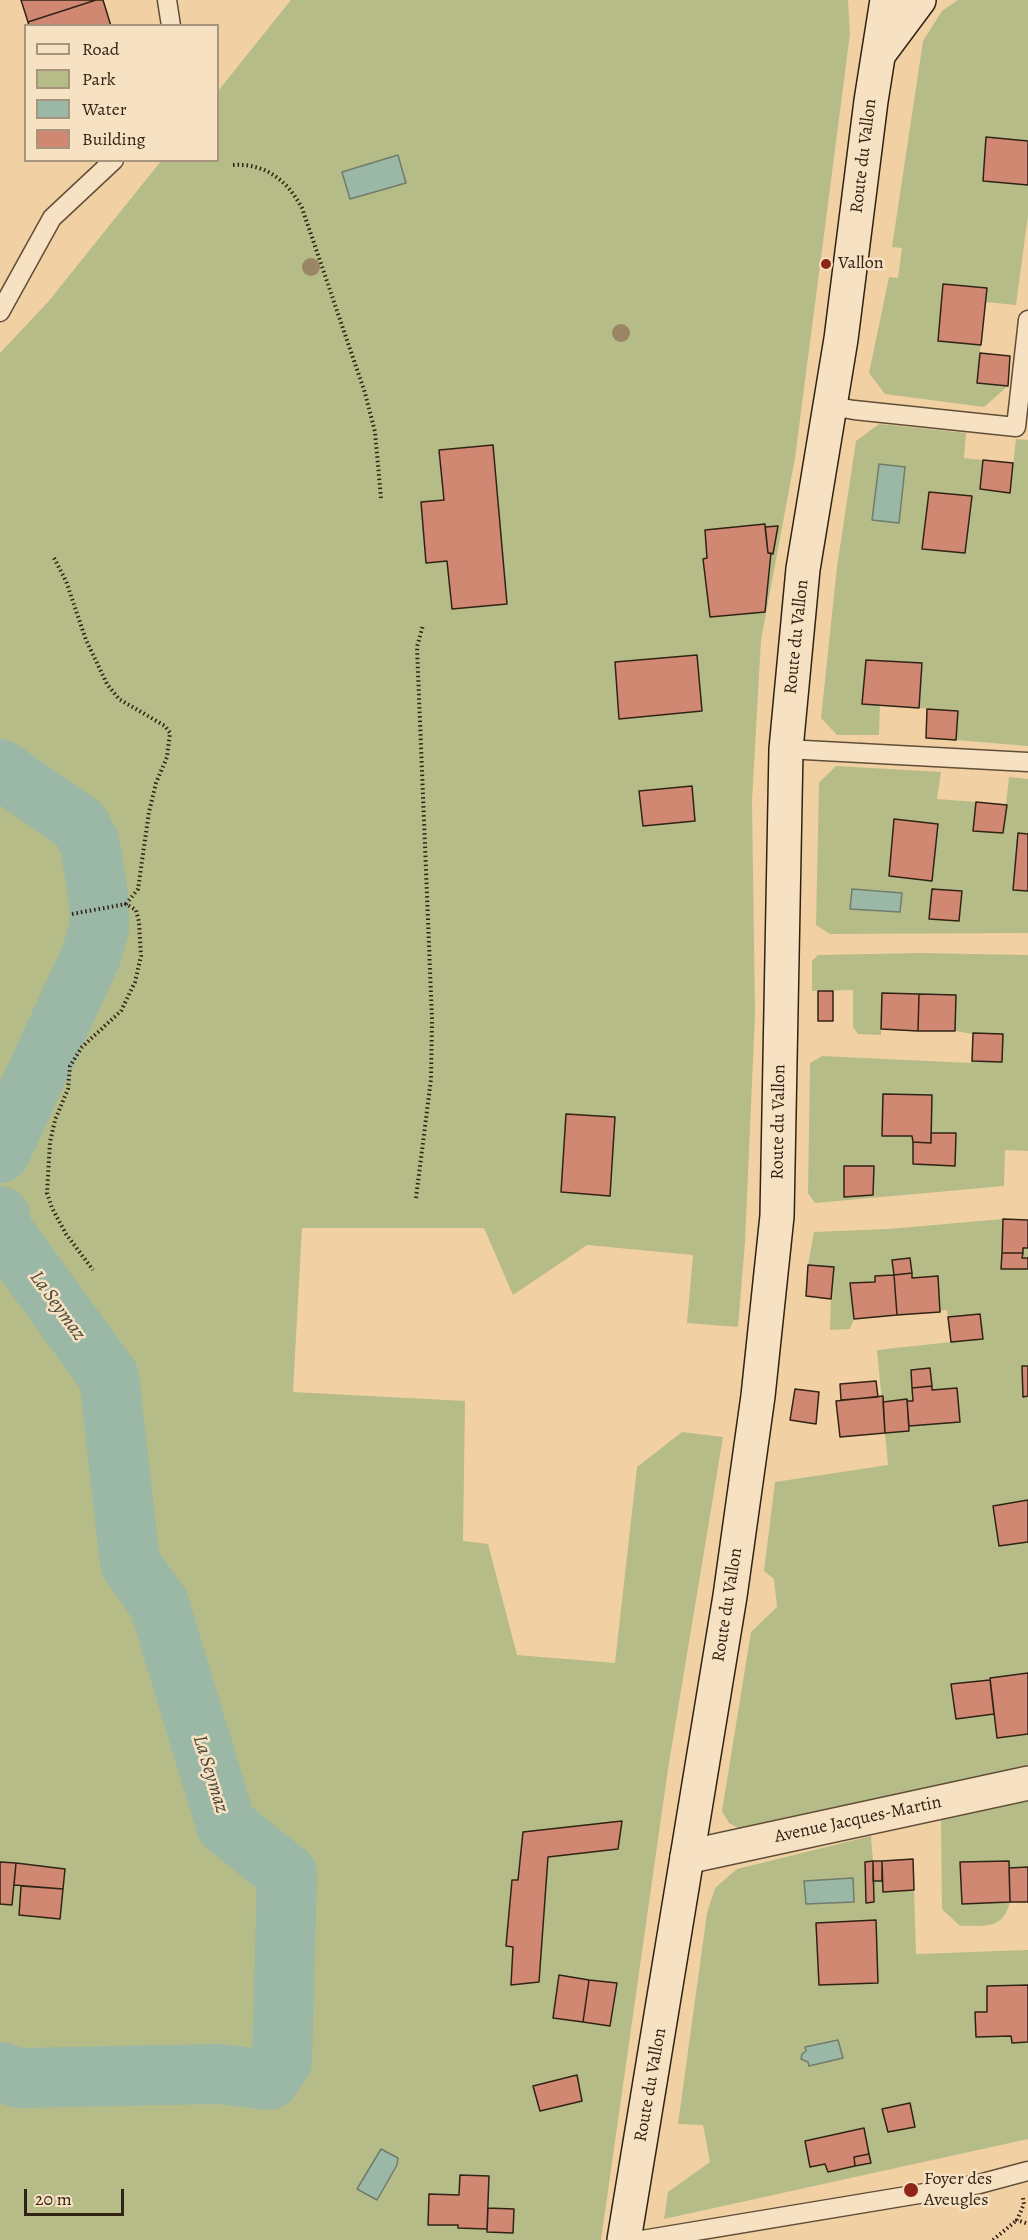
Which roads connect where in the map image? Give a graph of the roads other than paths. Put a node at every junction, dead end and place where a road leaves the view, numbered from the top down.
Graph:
1 (167, 0) edge
2 (887, 0) edge
3 (919, 0) edge
4 (171, 24) edge
5 (878, 55) junction
6 (112, 162) edge
7 (0, 312) edge
8 (1028, 320) edge
9 (831, 406) junction
10 (786, 749) junction
11 (1028, 762) edge
12 (1028, 1783) edge
13 (687, 1857) junction
14 (1028, 2171) edge
15 (624, 2240) edge
16 (642, 2240) edge

1 - 4 lane
2 - 5 main road, Route du Vallon
3 - 5 main road
5 - 9 main road, Route du Vallon
6 - 7 lane
8 - 9 lane
9 - 10 main road, Route du Vallon
10 - 11 lane
10 - 13 main road, Route du Vallon
12 - 13 main road, Avenue Jacques-Martin
13 - 15 main road, Route du Vallon
14 - 16 lane

